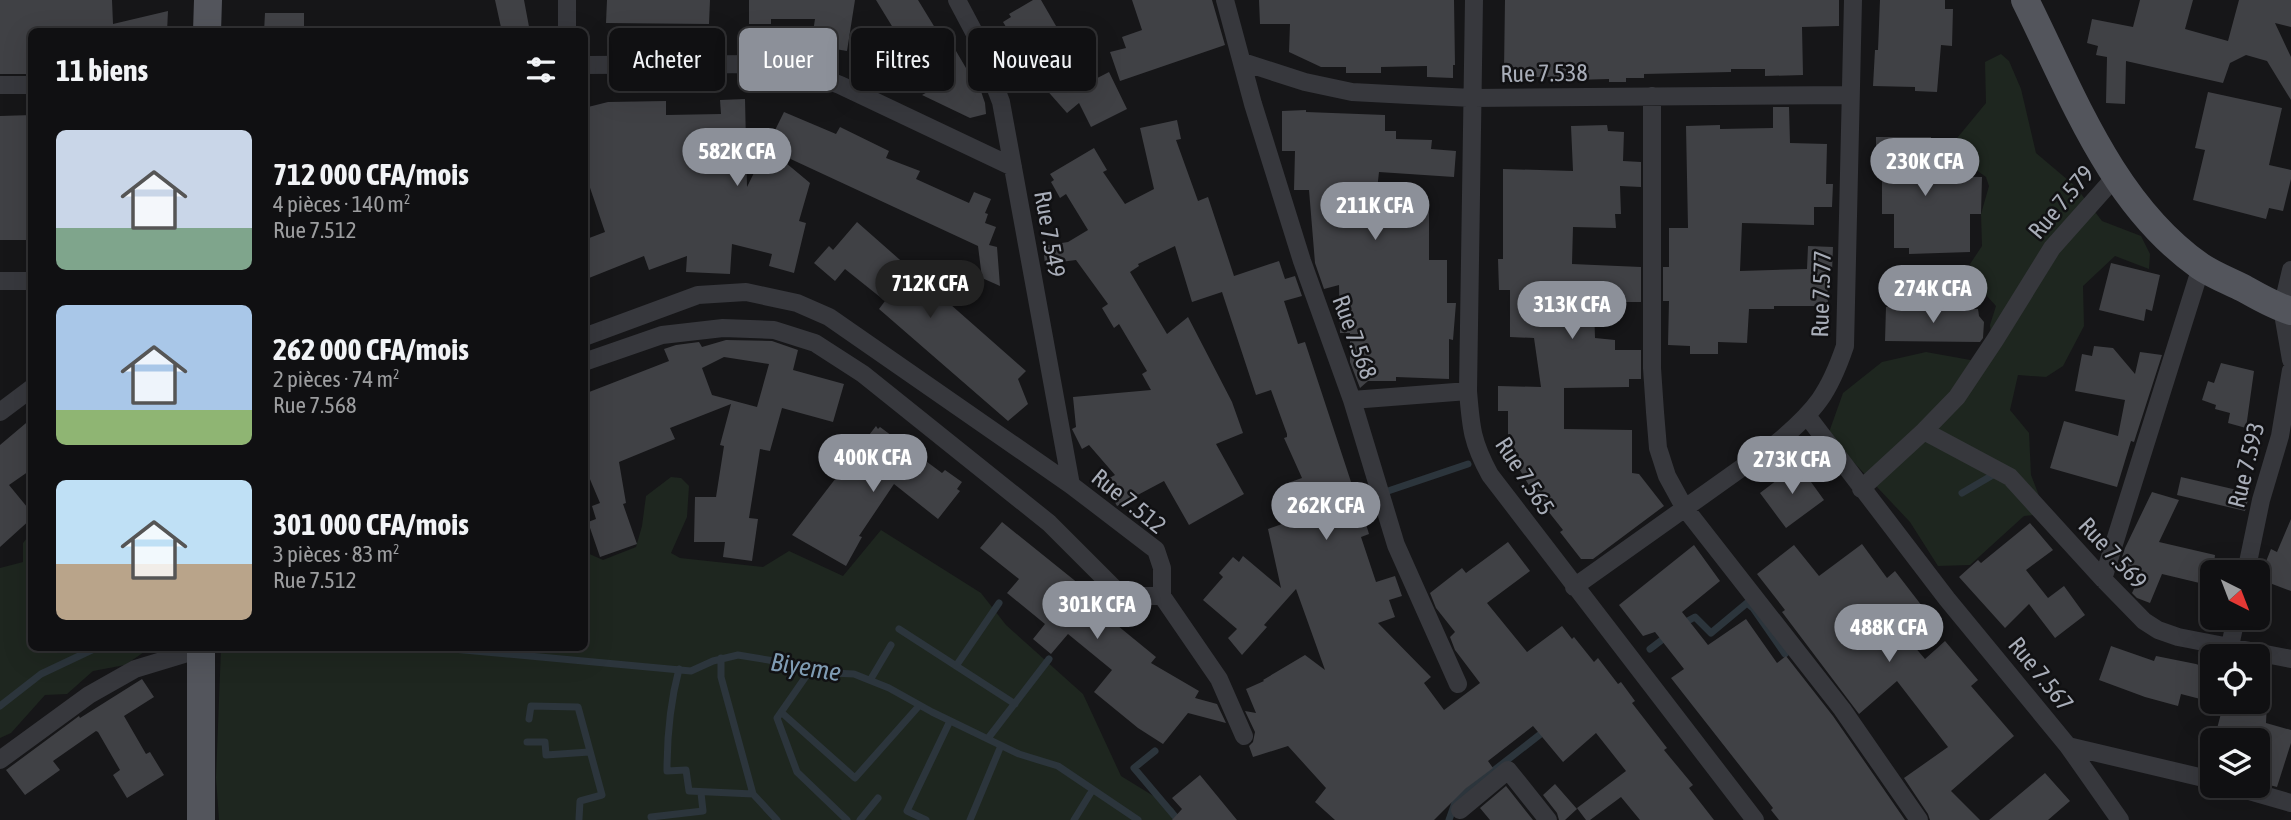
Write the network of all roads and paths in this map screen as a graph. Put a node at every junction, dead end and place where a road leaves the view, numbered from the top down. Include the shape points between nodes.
1 (208, 0) edge
2 (567, 0) edge
3 (957, 0) edge
4 (1225, 0) edge
5 (1474, 0) edge
6 (1853, 0) edge
7 (2025, 0) edge
8 (207, 28) edge
9 (567, 28) edge
10 (1242, 62) junction
11 (588, 65) edge
12 (0, 85) edge
13 (28, 85) edge
14 (1850, 95) junction
15 (1652, 96) junction
16 (1473, 98) junction
17 (1013, 167) junction
18 (2116, 176) junction
19 (2201, 267) junction
20 (2291, 270) edge
21 (0, 281) edge
22 (28, 281) edge
23 (2286, 310) edge
24 (588, 336) edge
25 (2291, 360) edge
26 (588, 361) edge
27 (2291, 370) edge
28 (28, 391) edge
29 (1468, 391) junction
30 (1352, 400) junction
31 (0, 412) edge
32 (1808, 417) junction
33 (1924, 432) junction
34 (1071, 485) junction
35 (1861, 489) junction
36 (1684, 507) junction
37 (2248, 560) edge
38 (2103, 579) junction
39 (1574, 587) junction
40 (1162, 596) junction
41 (2219, 644) edge
42 (191, 651) edge
43 (201, 651) edge
44 (2270, 654) edge
45 (2291, 659) edge
46 (1458, 684) dead end
47 (1244, 736) dead end
48 (2068, 746) junction
49 (0, 760) edge
50 (2200, 777) edge
51 (2270, 797) edge
52 (2291, 803) edge
53 (1460, 810) dead end
54 (201, 820) edge
55 (1548, 820) edge
56 (1755, 820) edge
57 (1919, 820) edge
58 (2120, 820) edge

1 - 8 main road
2 - 9 street
3 - 17 street, Rue 7.549 via 1001,102
4 - 10 street, Rue 7.568
5 - 16 street, Rue 7.565
6 - 14 street, Rue 7.577
7 - 18 main road
10 - 16 street, Rue 7.538 via 1352,92
10 - 30 street, Rue 7.568 via 1302,261
11 - 17 street via 762,64 798,69
12 - 13 street
14 - 15 street, Rue 7.538
14 - 32 street, Rue 7.577 via 1845,346 1833,380
15 - 16 street, Rue 7.538
15 - 36 street via 1655,412 1658,448
16 - 29 street, Rue 7.565
17 - 34 street, Rue 7.549
18 - 19 main road via 2162,234
18 - 33 street, Rue 7.579 via 2052,248 1957,397
19 - 23 main road
19 - 38 street
20 - 23 street
21 - 22 street
23 - 25 street
24 - 34 street, Rue 7.512 via 698,295 746,292 797,303 830,317
26 - 40 street via 662,335 723,328 774,330 815,343 863,374 1049,523 1116,590 1125,596
27 - 37 street, Rue 7.593 via 2280,436
28 - 31 street
29 - 30 street
29 - 39 street, Rue 7.565 via 1471,430 1490,475
30 - 46 street, Rue 7.568 via 1396,545
32 - 35 street, Rue 7.567
32 - 36 street, Rue 7.577
33 - 35 street, Rue 7.579
33 - 38 street, Rue 7.569 via 2010,477
34 - 40 street, Rue 7.512 via 1156,550 1162,568
35 - 48 street, Rue 7.567
36 - 39 street, Rue 7.577
36 - 57 street via 1842,709
38 - 41 street, Rue 7.569 via 2158,630
39 - 56 street, Rue 7.565
40 - 47 street via 1219,679
42 - 49 street via 135,668 89,695
43 - 54 main road
44 - 45 street, Rue 7.569
48 - 50 street, Rue 7.567
48 - 58 street
51 - 52 street
53 - 55 street via 1508,770

